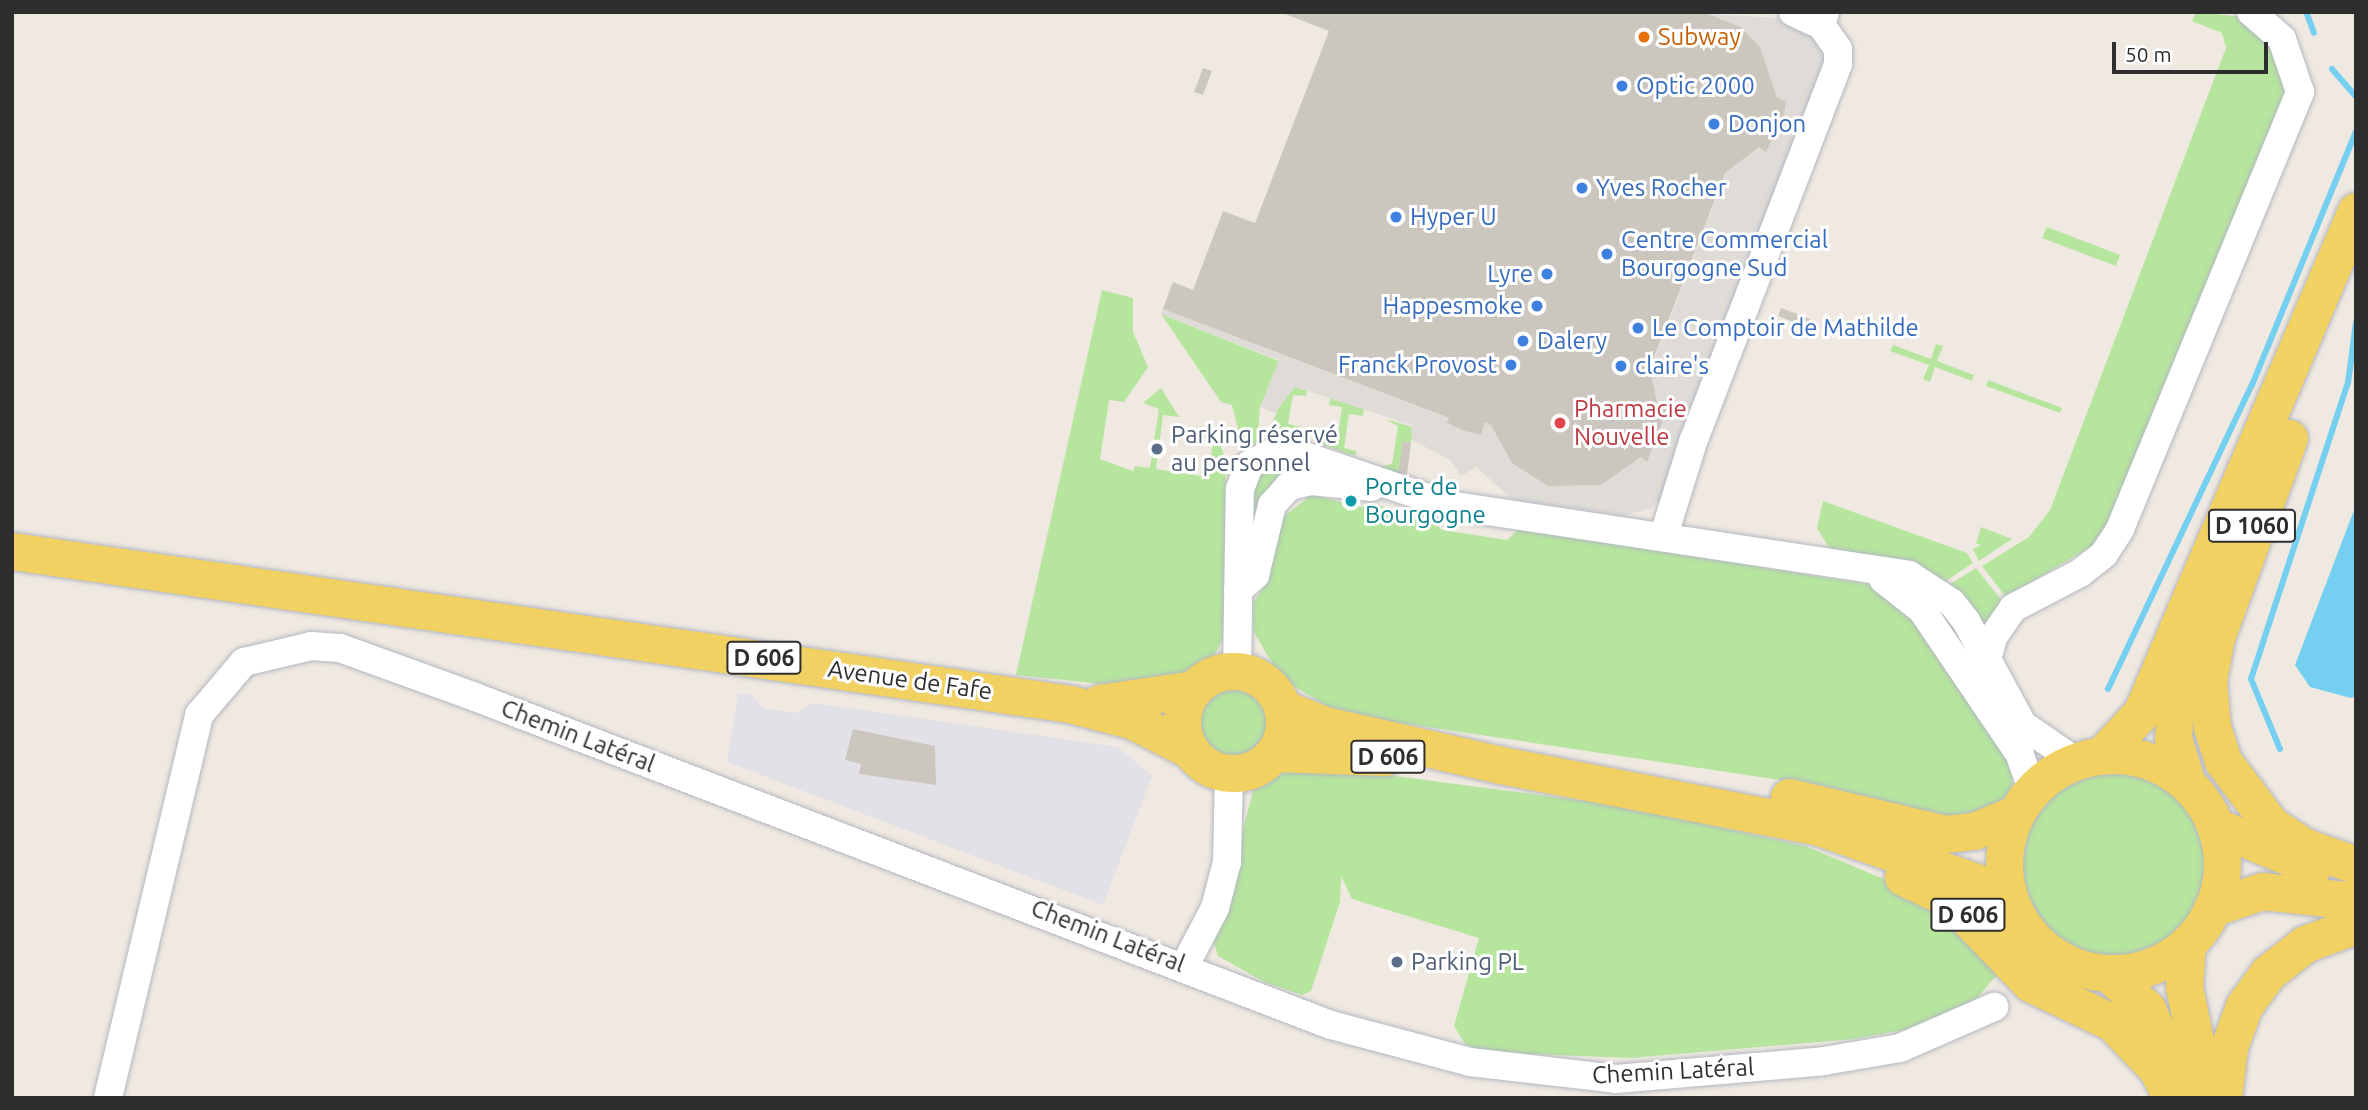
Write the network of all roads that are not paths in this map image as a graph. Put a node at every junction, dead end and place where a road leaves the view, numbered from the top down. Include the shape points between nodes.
1 (1793, 12) edge
2 (2251, 12) edge
3 (1823, 18) edge
4 (2356, 211) edge
5 (2356, 273) edge
6 (2290, 435) junction
7 (1382, 481) junction
8 (1664, 535) junction
9 (12, 551) edge
10 (1841, 563) junction
11 (1238, 590) junction
12 (1987, 660) junction
13 (1237, 671) junction
14 (1194, 688) junction
15 (1070, 704) junction
16 (1282, 708) junction
17 (1188, 749) junction
18 (1274, 753) junction
19 (2088, 758) junction
20 (1501, 765) junction
21 (1555, 773) junction
22 (1229, 774) junction
23 (2186, 781) junction
24 (2023, 802) junction
25 (1713, 805) junction
26 (2215, 826) junction
27 (2356, 865) edge
28 (2356, 874) edge
29 (2007, 893) junction
30 (2356, 901) edge
31 (2212, 908) junction
32 (2356, 925) edge
33 (2187, 944) junction
34 (1185, 965) junction
35 (2108, 973) junction
36 (1994, 1007) dead end
37 (108, 1098) edge
38 (2172, 1098) edge
39 (2183, 1098) edge
40 (2207, 1098) edge
41 (2223, 1098) edge

1 - 3 street
2 - 12 street via 2291,56 2299,75 2294,105 2120,529 2080,573 2012,608 1993,636
3 - 8 street via 1838,49 1838,64 1697,431
4 - 19 main road, D 1060 via 2142,712
5 - 6 main road, D 1060
6 - 23 main road, D 1060 via 2175,707 2173,738
6 - 27 main road via 2216,636 2208,680 2212,727 2223,761 2271,825 2305,847
7 - 8 street via 1448,505
7 - 11 street via 1367,490 1311,481 1289,486 1272,505 1255,575
7 - 11 street via 1297,450 1259,456 1240,489
8 - 10 street
9 - 15 main road, Avenue de Fafe / D 606
10 - 12 street via 1909,575 1931,586 1959,612
10 - 24 street via 1912,597 2020,755
11 - 13 street
12 - 19 street via 1997,689 2023,725
13 - 14 main road via 1206,678
13 - 16 main road via 1265,682
14 - 15 main road, Avenue de Fafe / D 606 via 1139,702
14 - 17 main road via 1182,718
15 - 17 main road, Avenue de Fafe / D 606 via 1134,721
16 - 18 main road via 1281,739
16 - 20 main road, D 606 via 1325,725
17 - 22 main road via 1213,770
18 - 20 main road, D 606
18 - 22 main road via 1262,765
19 - 23 main road via 2143,758
19 - 24 main road
20 - 21 main road, D 606
21 - 24 main road, D 606 via 1727,786 1945,834 1973,831
21 - 25 main road, D 606
22 - 34 street via 1227,862 1215,908
23 - 26 main road
24 - 29 main road via 2004,853
25 - 29 main road, D 606 via 1819,827
25 - 38 main road, D 606 via 1948,898 2030,982 2113,1023 2157,1069
26 - 28 main road via 2273,855
26 - 31 main road via 2222,853
29 - 35 main road via 2021,925 2045,950 2074,967
30 - 31 main road via 2262,891
31 - 33 main road
32 - 41 main road via 2305,944 2269,973 2244,1006 2229,1047
33 - 35 main road via 2150,967
33 - 40 main road via 2184,987
34 - 36 street, Chemin Latéral via 1342,1028 1470,1062 1616,1079 1900,1048
34 - 37 street, Chemin Latéral via 340,648 311,646 244,662 199,715
35 - 39 main road via 2147,1009

